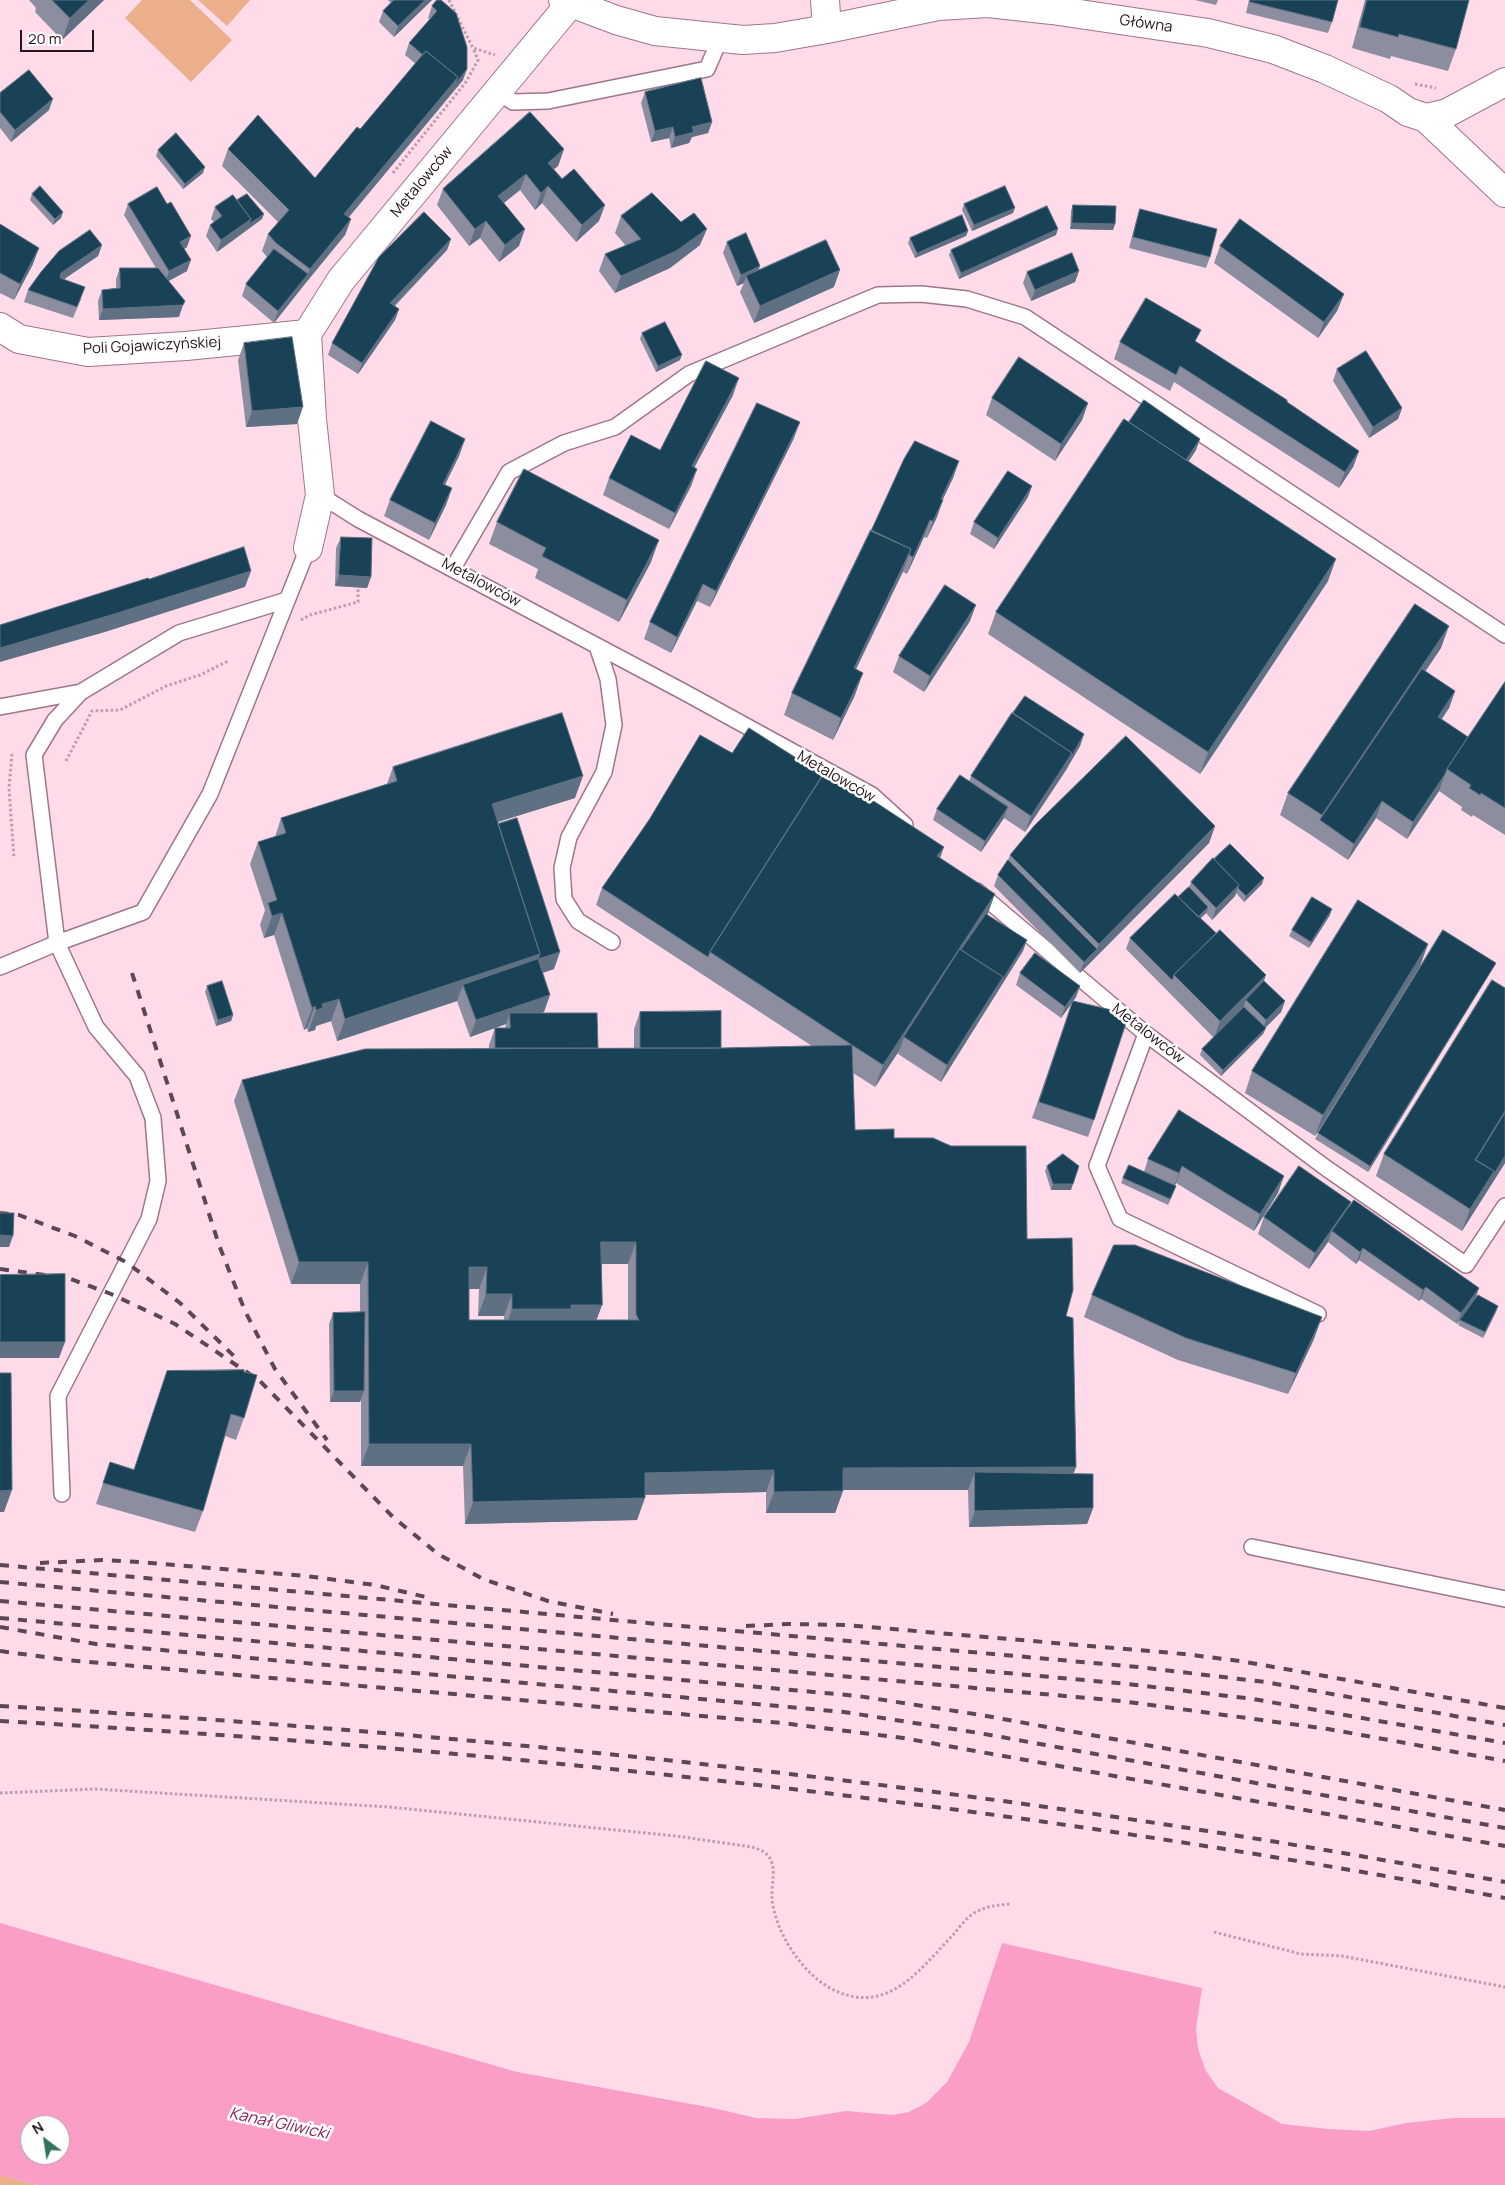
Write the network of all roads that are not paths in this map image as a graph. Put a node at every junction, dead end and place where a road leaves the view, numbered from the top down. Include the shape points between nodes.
1 (825, 0) edge
2 (567, 2) edge
3 (827, 30) junction
4 (732, 39) junction
5 (1505, 82) edge
6 (498, 92) junction
7 (1426, 118) junction
8 (1505, 193) edge
9 (0, 327) edge
10 (308, 334) junction
11 (320, 495) junction
12 (308, 548) joint
13 (453, 568) junction
14 (287, 600) junction
15 (1505, 635) edge
16 (597, 646) junction
17 (80, 692) junction
18 (0, 707) edge
19 (915, 835) edge
20 (966, 882) edge
21 (612, 942) dead end
22 (57, 944) junction
23 (0, 967) edge
24 (1146, 1034) junction
25 (1505, 1206) edge
26 (1318, 1314) edge
27 (62, 1494) dead end
28 (1252, 1547) dead end
29 (1505, 1599) edge

1 - 3 street
2 - 4 street, Główna via 655,31
2 - 6 street, Metalowców
3 - 4 street, Główna via 776,38
3 - 7 street, Główna via 938,6 988,3 1157,25 1273,49 1335,73 1389,99 1408,112
4 - 6 lane via 707,68 548,101 513,102
5 - 7 street via 1447,113
6 - 10 street, Metalowców via 341,280
7 - 8 street, Główna
9 - 10 street, Poli Gojawiczyńskiej via 19,339 88,352
10 - 11 street
11 - 12 street
11 - 13 lane, Metalowców
12 - 14 lane
13 - 15 lane via 509,472 564,443 615,427 689,374 878,295 921,294 967,299 1025,317
13 - 16 lane, Metalowców
14 - 17 lane via 178,633
14 - 22 lane via 210,794 143,912
16 - 19 lane, Metalowców via 872,795
16 - 21 lane via 608,679 614,725 604,772 569,838 562,868 564,900 578,921
17 - 18 lane
17 - 22 lane via 54,720 34,755
20 - 24 lane, Metalowców
22 - 23 lane
22 - 27 lane via 96,1027 137,1076 153,1118 158,1181 149,1218 58,1396
24 - 25 lane, Metalowców via 1326,1168 1466,1266
24 - 26 lane via 1097,1166 1120,1219
28 - 29 lane

